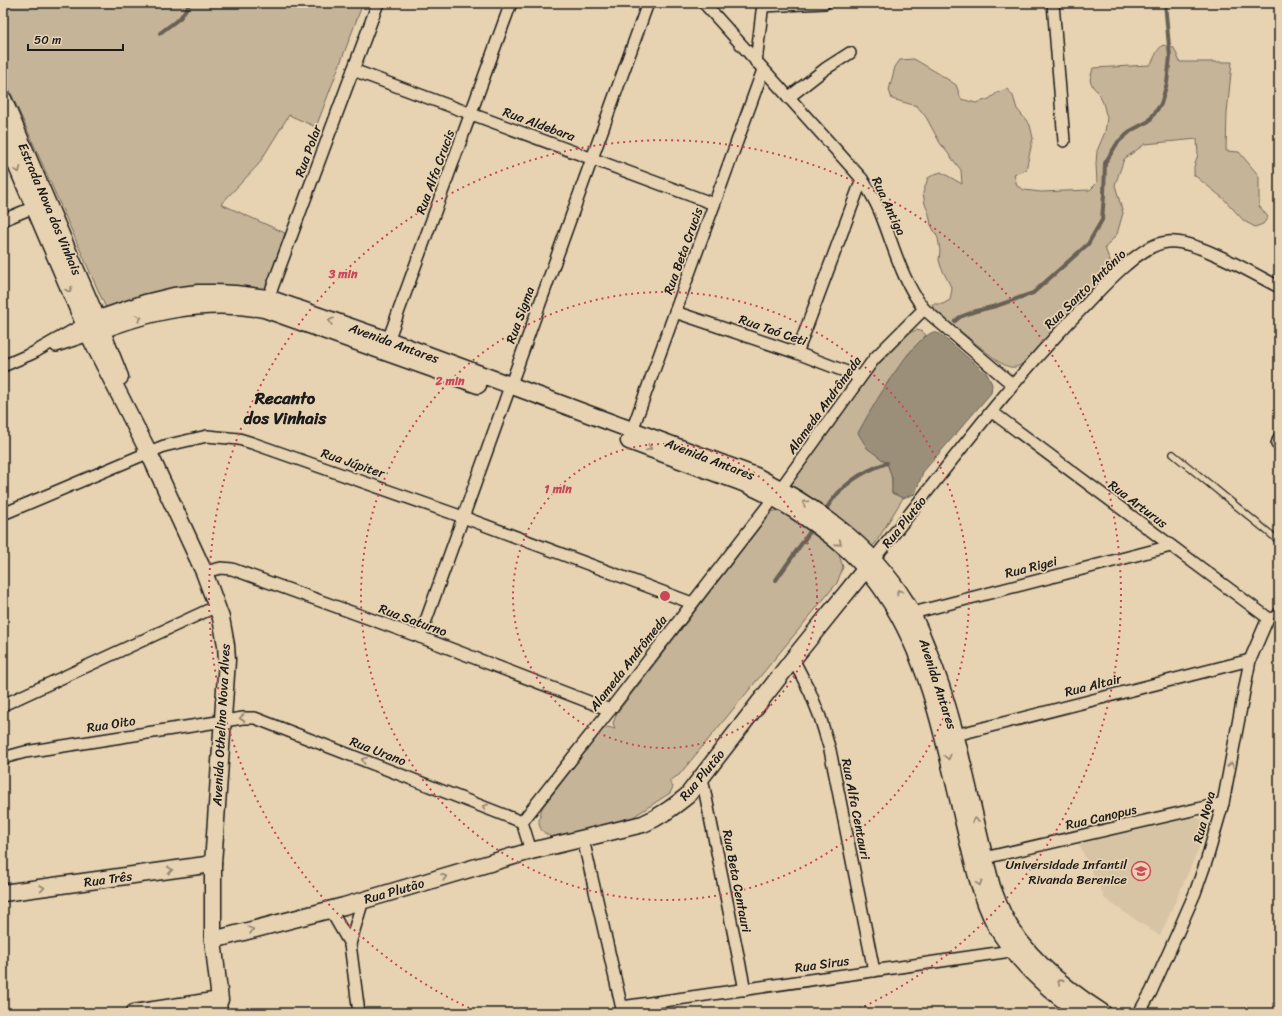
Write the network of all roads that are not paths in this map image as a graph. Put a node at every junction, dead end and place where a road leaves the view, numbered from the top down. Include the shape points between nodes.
1 (378, 3) edge
2 (511, 3) edge
3 (648, 3) edge
4 (704, 3) edge
5 (825, 3) edge
6 (1053, 3) edge
7 (763, 5) edge
8 (850, 53) dead end
9 (760, 66) junction
10 (353, 70) junction
11 (788, 98) junction
12 (3, 99) edge
13 (471, 114) junction
14 (3, 134) edge
15 (1064, 140) dead end
16 (592, 158) junction
17 (862, 179) junction
18 (41, 204) junction
19 (714, 204) junction
20 (3, 220) edge
21 (1279, 287) edge
22 (266, 304) junction
23 (924, 309) junction
24 (675, 312) junction
25 (93, 327) junction
26 (386, 346) junction
27 (797, 353) junction
28 (3, 366) edge
29 (860, 377) junction
30 (1013, 385) junction
31 (508, 391) junction
32 (992, 412) junction
33 (630, 435) junction
34 (149, 453) junction
35 (1172, 454) dead end
36 (777, 493) junction
37 (3, 514) edge
38 (463, 517) junction
39 (1279, 541) edge
40 (1171, 546) junction
41 (870, 564) junction
42 (204, 572) junction
43 (692, 603) junction
44 (217, 606) junction
45 (1279, 608) edge
46 (905, 615) junction
47 (1268, 618) junction
48 (420, 637) junction
49 (792, 659) junction
50 (1250, 660) junction
51 (3, 705) edge
52 (610, 710) junction
53 (223, 722) junction
54 (949, 736) junction
55 (3, 758) edge
56 (702, 778) junction
57 (1223, 803) junction
58 (522, 822) junction
59 (583, 838) junction
60 (531, 851) junction
61 (984, 858) junction
62 (213, 864) junction
63 (3, 893) edge
64 (363, 900) junction
65 (992, 904) junction
66 (328, 910) junction
67 (213, 940) junction
68 (350, 944) junction
69 (1020, 950) junction
70 (874, 971) junction
71 (744, 990) junction
72 (221, 1006) edge
73 (1077, 1008) edge
74 (622, 1010) edge
75 (134, 1013) edge
76 (359, 1013) edge
77 (1103, 1013) edge
78 (1139, 1013) edge

1 - 10 street, Rua Polar
2 - 13 street, Rua Alfa Crucis
3 - 16 street, Rua Sigma
4 - 9 street, Rua Antiga
5 - 7 street
6 - 15 street
7 - 9 street, Rua Beta Crucis
8 - 11 street via 824,69
9 - 11 street, Rua Antiga
9 - 19 street, Rua Beta Crucis
10 - 13 street, Rua Aldebara
10 - 22 street, Rua Polar
11 - 17 street, Rua Antiga
12 - 18 main road, Estrada Nova dos Vinhais
13 - 16 street, Rua Aldebara
13 - 26 street, Rua Alfa Crucis
14 -> 18 main road, Estrada Nova dos Vinhais
16 - 19 street, Rua Aldebara
16 - 31 street, Rua Sigma
17 - 23 street, Rua Antiga via 880,212 910,289
17 - 27 street
18 - 20 street
18 - 25 main road, Estrada Nova dos Vinhais
19 - 24 street, Rua Beta Crucis
21 - 30 street, Rua Santo Antônio via 1205,250 1182,242 1160,243 1127,264
22 - 25 main road, Avenida Antares via 235,294 198,293 145,303
22 - 26 main road, Avenida Antares
23 - 29 street, Alameda Andrômeda
23 - 30 street, Rua Antiga
24 - 27 street, Rua Taó Ceti
24 - 33 street, Rua Beta Crucis
25 - 28 street, Avenida Antares
25 - 34 main road, Avenida Othelino Nova Alves
26 - 31 main road, Avenida Antares
27 - 29 street, Rua Taó Ceti
29 - 36 street, Alameda Andrômeda
30 - 32 street, Rua Plutão
31 - 33 main road, Avenida Antares
31 - 38 street, Rua Sigma
32 - 40 street, Rua Arturus
32 - 41 street, Rua Plutão
33 - 36 main road, Avenida Antares via 756,476
34 - 37 street, Rua Júpiter
34 - 38 street, Rua Júpiter via 164,446 207,436 239,439
34 - 42 main road, Avenida Othelino Nova Alves
35 - 39 lane
36 - 41 main road, Avenida Antares via 803,502 831,521
36 - 43 street, Alameda Andrômeda
38 - 43 street, Rua Júpiter
38 - 48 street, Rua Sigma
40 - 46 street, Rua Rigei
40 - 47 street, Rua Arturus
41 - 46 main road, Avenida Antares via 892,583
41 - 49 main road, Rua Plutão
42 - 44 main road, Avenida Othelino Nova Alves
42 - 48 street, Rua Saturno via 221,568 232,569
43 - 52 street, Alameda Andrômeda
44 - 51 street
44 - 53 main road, Avenida Othelino Nova Alves via 226,645
45 - 47 lane
46 - 54 main road, Avenida Antares via 935,668
47 - 50 street, Rua Nova
48 - 52 street, Rua Saturno
49 - 56 main road, Rua Plutão
49 - 70 street, Rua Alfa Centauri via 810,692 828,745
50 - 54 street, Rua Altair
57 -> 50 street, Rua Nova
52 - 58 street, Alameda Andrômeda
53 - 55 street, Rua Oito via 25,752
58 -> 53 street, Rua Urano via 256,718
53 - 62 main road, Avenida Othelino Nova Alves
61 -> 54 main road, Avenida Antares
54 -> 65 main road, Avenida Antares via 973,862
56 - 59 main road, Rua Plutão via 687,796 653,820
56 - 71 street, Rua Beta Centauri
57 - 61 street, Rua Canopus
57 - 78 street, Rua Nova via 1195,893
58 - 60 street
59 - 60 main road, Rua Plutão
59 - 74 street
64 -> 60 main road, Rua Plutão
61 - 65 main road, Avenida Antares via 992,887
63 -> 62 main road, Rua Três
62 - 67 main road, Avenida Othelino Nova Alves
64 - 66 main road, Rua Plutão
64 - 68 street
65 - 69 main road, Avenida Antares via 1004,916
67 -> 66 main road, Rua Plutão
66 - 68 street
67 - 72 main road, Avenida Othelino Nova Alves
68 - 76 street
69 - 70 street, Rua Sirus
69 - 73 main road, Avenida Antares via 1058,980
70 - 71 street, Rua Sirus
71 - 74 street, Rua Sirus
72 - 75 main road
73 - 77 main road, Avenida Antares

